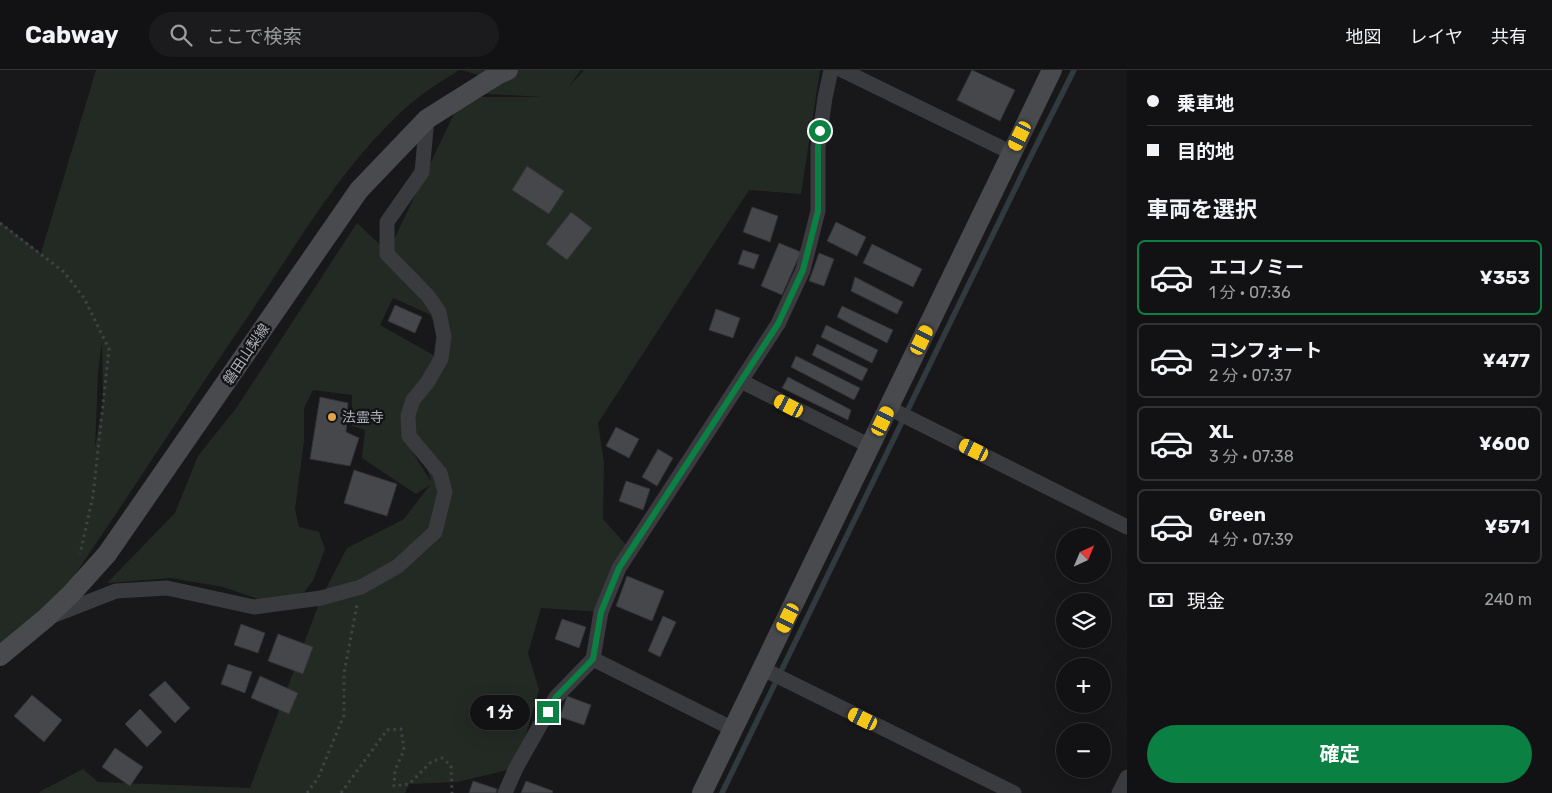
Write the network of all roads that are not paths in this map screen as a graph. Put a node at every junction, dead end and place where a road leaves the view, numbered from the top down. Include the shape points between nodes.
1 (508, 70) edge
2 (831, 70) edge
3 (842, 70) edge
4 (1052, 70) edge
5 (427, 119) junction
6 (1012, 153) junction
7 (741, 381) junction
8 (889, 408) junction
9 (870, 446) junction
10 (1127, 527) edge
11 (46, 618) junction
12 (0, 656) edge
13 (593, 659) junction
14 (763, 669) junction
15 (733, 729) junction
16 (1127, 777) edge
17 (505, 793) edge
18 (702, 793) edge
19 (1014, 793) edge
20 (1119, 793) edge

1 - 5 street, 磐田山梨線
2 - 7 street via 818,147 818,211 803,270 778,324
3 - 6 street
4 - 6 street
5 - 11 street, 磐田山梨線 via 359,190 107,554
5 - 11 street via 422,172 387,222 387,254 439,312 444,337 441,359 413,400 408,415 409,436 440,472 445,492 435,532 398,566 361,587 321,598 254,607 167,588 116,591
6 - 8 street
7 - 9 street
7 - 13 street via 619,568 601,612
8 - 9 street
8 - 10 street
9 - 14 street
11 - 12 street, 磐田山梨線
13 - 15 street
13 - 17 street via 556,697
14 - 15 street
14 - 19 street
15 - 18 street
16 - 20 street

